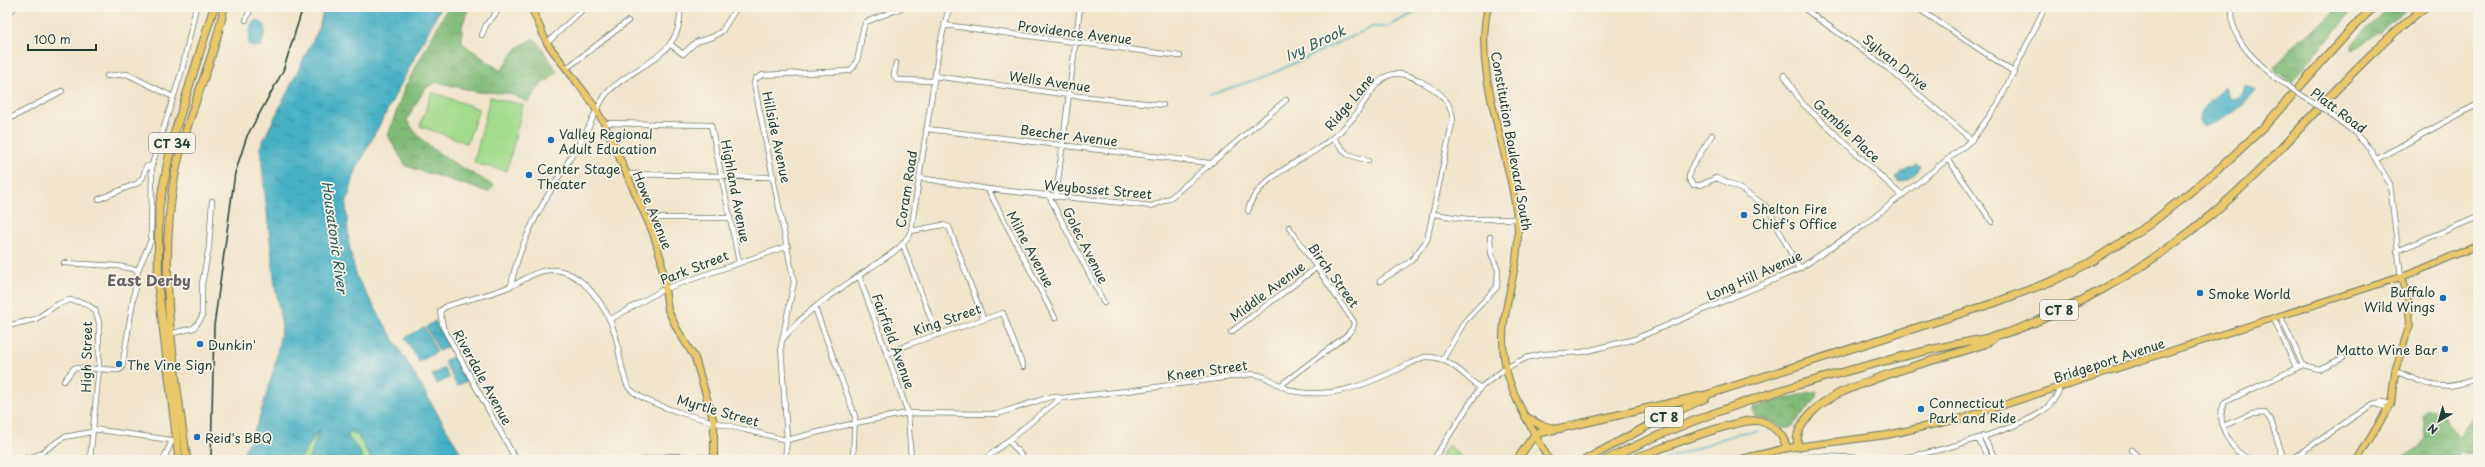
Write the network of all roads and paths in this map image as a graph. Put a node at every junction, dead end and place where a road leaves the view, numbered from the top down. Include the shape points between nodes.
1 (15, 7) edge
2 (196, 7) edge
3 (214, 7) edge
4 (224, 7) edge
5 (251, 7) edge
6 (501, 7) edge
7 (531, 7) edge
8 (585, 7) edge
9 (680, 7) edge
10 (737, 7) edge
11 (904, 7) edge
12 (949, 7) edge
13 (1080, 7) edge
14 (1488, 7) edge
15 (1802, 7) edge
16 (1916, 7) edge
17 (2045, 7) edge
18 (2233, 7) edge
19 (2374, 7) edge
20 (2425, 7) edge
21 (893, 9) edge
22 (7, 15) edge
23 (246, 20) dead end
24 (628, 21) dead end
25 (944, 25) junction
26 (482, 35) dead end
27 (1075, 42) junction
28 (547, 43) junction
29 (670, 44) junction
30 (203, 49) junction
31 (212, 53) junction
32 (1180, 56) dead end
33 (896, 63) dead end
34 (567, 68) junction
35 (2015, 73) junction
36 (1784, 75) dead end
37 (106, 76) dead end
38 (935, 79) junction
39 (62, 91) dead end
40 (1069, 95) junction
41 (173, 97) junction
42 (1286, 100) dead end
43 (2478, 104) edge
44 (1163, 105) dead end
45 (597, 110) junction
46 (7, 120) edge
47 (604, 123) junction
48 (927, 129) junction
49 (1712, 135) dead end
50 (1334, 139) junction
51 (1972, 140) junction
52 (1063, 146) junction
53 (1948, 159) junction
54 (2377, 159) junction
55 (1368, 161) dead end
56 (1209, 163) junction
57 (152, 165) junction
58 (627, 174) junction
59 (722, 176) junction
60 (774, 177) junction
61 (920, 178) junction
62 (988, 190) junction
63 (1049, 196) junction
64 (1902, 196) junction
65 (1056, 197) junction
66 (99, 199) dead end
67 (212, 201) dead end
68 (1248, 211) dead end
69 (1433, 214) junction
70 (2478, 217) edge
71 (647, 218) junction
72 (729, 218) junction
73 (1517, 219) junction
74 (1992, 222) dead end
75 (1289, 227) dead end
76 (911, 231) junction
77 (1490, 237) dead end
78 (154, 241) junction
79 (167, 241) junction
80 (903, 245) junction
81 (2478, 245) edge
82 (788, 246) junction
83 (2397, 251) junction
84 (739, 262) junction
85 (64, 264) dead end
86 (1316, 268) junction
87 (1799, 269) junction
88 (138, 270) junction
89 (859, 276) junction
90 (2401, 276) junction
91 (1380, 282) dead end
92 (511, 286) junction
93 (664, 289) junction
94 (1104, 303) dead end
95 (447, 306) joint
96 (816, 308) junction
97 (2280, 315) junction
98 (2273, 317) junction
99 (983, 318) junction
100 (1055, 318) dead end
101 (611, 319) junction
102 (7, 326) edge
103 (1231, 332) dead end
104 (168, 334) junction
105 (937, 334) junction
106 (1998, 336) junction
107 (783, 339) junction
108 (887, 354) junction
109 (2344, 358) dead end
110 (1444, 359) junction
111 (2303, 365) junction
112 (1023, 367) dead end
113 (2296, 367) junction
114 (99, 368) junction
115 (1506, 368) junction
116 (2395, 371) junction
117 (2478, 378) edge
118 (64, 381) dead end
119 (1746, 381) junction
120 (1282, 385) junction
121 (2060, 387) junction
122 (1480, 388) junction
123 (1061, 398) junction
124 (2390, 407) junction
125 (908, 413) junction
126 (1526, 417) junction
127 (714, 422) junction
128 (855, 423) junction
129 (2223, 426) junction
130 (1556, 429) junction
131 (93, 431) junction
132 (1535, 434) junction
133 (1983, 436) junction
134 (1978, 438) junction
135 (184, 440) junction
136 (787, 440) junction
137 (1009, 440) junction
138 (174, 441) junction
139 (1798, 447) junction
140 (1786, 448) junction
141 (2132, 450) dead end
142 (90, 459) dead end
143 (664, 459) edge
144 (714, 459) edge
145 (1891, 459) edge
146 (19, 460) edge
147 (163, 460) edge
148 (179, 460) edge
149 (187, 460) edge
150 (516, 460) edge
151 (643, 460) edge
152 (785, 460) edge
153 (853, 460) edge
154 (911, 460) edge
155 (984, 460) edge
156 (1026, 460) edge
157 (1433, 460) edge
158 (1517, 460) edge
159 (1549, 460) edge
160 (1586, 460) edge
161 (1606, 460) edge
162 (1629, 460) edge
163 (1737, 460) edge
164 (1792, 460) edge
165 (1989, 460) edge
166 (1996, 460) edge
167 (2142, 460) edge
168 (2251, 460) edge
169 (2284, 460) edge
170 (2290, 460) edge
171 (2357, 460) edge

1 - 22 street
2 - 41 street via 182,70
3 - 30 highway, CT 34
4 - 31 highway, CT 34
5 - 23 street
6 - 26 street via 486,25
7 - 28 main road, Howe Avenue
8 - 28 street
9 - 29 street via 679,20
10 - 29 street via 722,31 713,37 696,42 683,54
11 - 21 street, Hillside Avenue
12 - 25 street, Coram Road
13 - 27 street
14 - 73 main road, Constitution Boulevard South via 1485,19 1485,57
15 - 51 street, Sylvan Drive via 1889,69
16 - 35 street
17 - 35 street, Long Hill Avenue
18 - 54 street, Platt Road, bridge via 2232,16 2237,35 2257,61 2276,78 2334,117 2359,138
19 - 119 highway, CT 8 via 2352,28 2263,128 2220,168 2150,224 2109,252 2055,280 1994,303
20 - 106 highway, CT 8 via 2395,30 2361,62 2260,170 2194,229 2106,288
21 - 60 street, Hillside Avenue via 866,22 862,28 856,65 849,71 763,75 755,79
24 - 34 street
25 - 27 street, Providence Avenue
25 - 38 street, Coram Road
27 - 32 street, Providence Avenue
27 - 40 street
28 - 34 main road, Howe Avenue
29 - 45 street via 656,60 617,84 602,100
30 - 31 highway
30 - 78 highway, CT 34 via 166,163
31 - 79 highway, CT 34 via 181,145 172,192
33 - 38 street, Wells Avenue via 894,75 897,80
34 - 45 main road, Howe Avenue
35 - 51 street, Long Hill Avenue via 1998,104
36 - 64 street, Gamble Place via 1802,102
37 - 41 street via 127,74
38 - 40 street, Wells Avenue
38 - 48 street, Coram Road
39 - 46 street
40 - 44 street, Wells Avenue
40 - 52 street
41 - 57 street
42 - 56 street, Weybosset Street
43 - 54 street
45 - 47 main road, Howe Avenue
45 - 92 street via 537,216 518,258
47 - 58 main road, Howe Avenue
47 - 59 street, Highland Avenue via 711,125
48 - 52 street, Beecher Avenue
48 - 61 street, Coram Road
49 - 87 street via 1690,170 1689,179 1693,185 1701,185 1716,178 1760,201 1768,208
50 - 55 street via 1347,154
50 - 68 street, Ridge Lane via 1271,179 1249,203
50 - 69 street, Ridge Lane via 1376,85 1390,75 1405,73 1441,94 1451,108 1453,120
51 - 53 street, Long Hill Avenue
52 - 56 street, Beecher Avenue
52 - 65 street
53 - 64 street, Long Hill Avenue
53 - 74 street
54 - 83 street, Platt Road via 2390,184
56 - 65 street, Weybosset Street via 1170,198 1152,206
57 - 66 street via 146,167 138,183
57 - 78 street
58 - 59 street
58 - 71 main road, Howe Avenue
59 - 60 street
59 - 72 street, Highland Avenue
60 - 82 street, Hillside Avenue
61 - 62 street, Weybosset Street
61 - 76 street, Coram Road
62 - 63 street, Weybosset Street
62 - 100 street, Milne Avenue
63 - 65 street, Weybosset Street
63 - 94 street, Golec Avenue
64 - 87 street, Long Hill Avenue
67 - 104 street via 209,247 202,284 202,317 194,328
69 - 73 street via 1467,219
69 - 91 street, Ridge Lane via 1427,240 1411,261
70 - 83 street
71 - 72 street
71 - 93 main road, Howe Avenue via 657,245
72 - 84 street, Highland Avenue
73 - 115 main road, Constitution Boulevard South via 1516,252 1502,330
75 - 86 street, Birch Street
76 - 80 street, Coram Road
76 - 99 street via 943,225 949,227
77 - 110 street via 1490,251 1498,270 1497,287 1465,321
78 - 79 street
78 - 88 street
78 - 104 highway, CT 34 via 158,285
79 - 104 highway, CT 34
80 - 89 street, Coram Road
80 - 105 street
81 - 90 main road, Bridgeport Avenue
82 - 84 street, Park Street
82 - 107 street, Hillside Avenue via 794,282
83 - 90 street, Platt Road
84 - 93 street, Park Street
85 - 88 street via 118,266
86 - 103 street, Middle Avenue
86 - 120 street, Birch Street via 1350,314 1354,322 1353,328
87 - 115 street, Long Hill Avenue via 1635,339 1583,352 1544,354 1526,358
88 - 114 street via 123,366 118,370
89 - 96 street, Coram Road
89 - 108 street, Fairfield Avenue
90 - 97 main road, Bridgeport Avenue
90 - 116 main road via 2408,301 2410,324
92 - 95 street, Myrtle Street
92 - 101 street, Myrtle Street via 541,271 560,271 583,284 600,302
93 - 101 street, Park Street
93 - 127 main road, Howe Avenue via 672,320 695,358
95 - 150 street, Riverdale Avenue via 440,311 443,327
96 - 107 street, Coram Road
96 - 128 street via 855,416
97 - 98 main road, Bridgeport Avenue
97 - 111 street
98 - 113 street
98 - 121 main road, Bridgeport Avenue
99 - 105 street, King Street
99 - 112 street, King Street via 1002,313 1005,316
101 - 127 street, Myrtle Street via 628,388 639,395
102 - 114 street, High Street via 40,317 66,301 85,302 95,310 98,318
104 - 135 highway, CT 34
104 - 138 highway, CT 34
105 - 108 street, King Street
106 - 139 highway via 1985,344 1839,393 1807,419 1797,435
106 - 161 highway, CT 8 via 1951,345 1817,380 1688,421
107 - 136 street, Hillside Avenue
108 - 125 street, Fairfield Avenue
109 - 111 street via 2319,369
110 - 120 street, Kneen Street via 1424,357 1353,390 1298,392
110 - 122 street
111 - 113 street
113 - 129 street via 2229,398 2222,410
114 - 118 street via 74,368
114 - 131 street, High Street
115 - 122 street, Long Hill Avenue
115 - 126 main road, Constitution Boulevard South
116 - 117 street via 2445,388
116 - 124 main road
119 - 130 highway via 1685,400
119 - 160 highway, CT 8 via 1664,417
120 - 123 street, Kneen Street via 1270,378 1252,374 1134,391
121 - 133 street via 2059,392 2042,411
121 - 139 main road, Bridgeport Avenue via 1935,425 1887,435
122 - 157 street, Long Hill Avenue
123 - 125 street, Myrtle Street via 1053,396 987,416 954,412
123 - 137 street
124 - 170 street via 2382,402 2377,404
124 - 171 main road
125 - 128 street, Myrtle Street
125 - 154 street, Fairfield Avenue
126 - 130 highway via 1540,426
126 - 132 main road, Constitution Boulevard South
127 - 136 street, Myrtle Street
127 - 144 main road, Howe Avenue
128 - 136 street, Myrtle Street
128 - 153 street
129 - 168 street via 2234,447
129 - 169 street via 2252,414 2265,413 2271,421
130 - 132 highway
131 - 138 street
131 - 142 street, High Street
131 - 146 street via 64,437 38,455
132 - 158 highway
132 - 159 main road, Constitution Boulevard South
133 - 134 street
133 - 166 street
134 - 145 street
134 - 165 street
135 - 138 street
135 - 149 highway, CT 34
136 - 152 street, Hillside Avenue
137 - 155 street
137 - 156 street
138 - 147 street
138 - 148 highway, CT 34
139 - 140 main road, Bridgeport Avenue
140 - 162 highway via 1776,430 1759,421 1748,421
140 - 163 main road, Bridgeport Avenue
141 - 167 street
143 - 144 street
143 - 151 street
145 - 164 street

